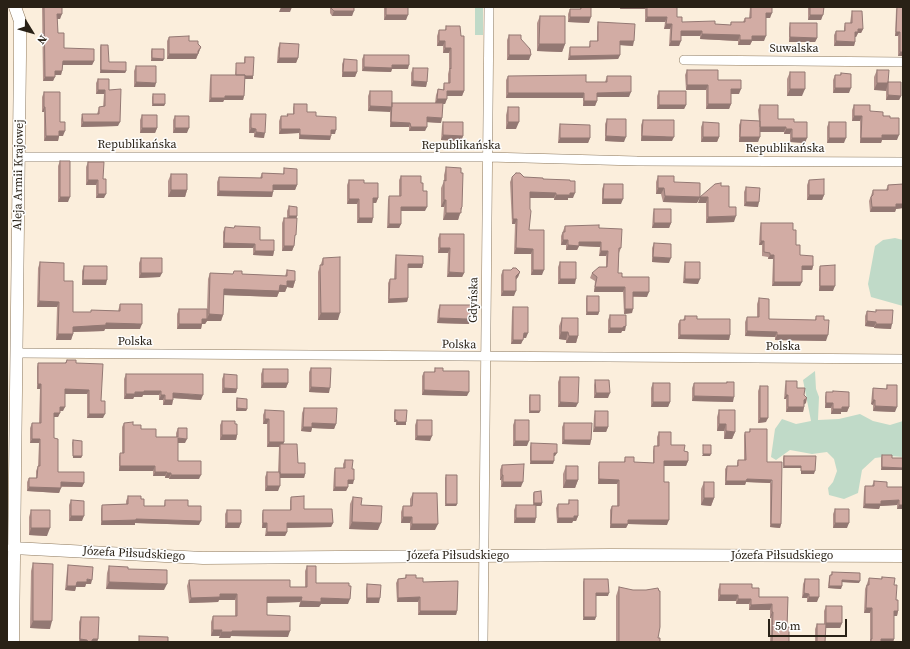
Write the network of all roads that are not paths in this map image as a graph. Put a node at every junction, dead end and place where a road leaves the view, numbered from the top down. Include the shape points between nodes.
1 (8, 7) edge
2 (15, 7) edge
3 (24, 7) edge
4 (488, 7) edge
5 (20, 26) junction
6 (684, 60) dead end
7 (903, 62) edge
8 (19, 157) junction
9 (488, 157) junction
10 (903, 162) edge
11 (16, 353) junction
12 (486, 357) junction
13 (903, 359) edge
14 (11, 542) edge
15 (485, 555) junction
16 (903, 556) edge
17 (13, 642) edge
18 (483, 642) edge

1 - 5 street
2 - 5 street, Aleja Armii Krajowej
3 - 5 street, Aleja Armii Krajowej
4 - 9 street, Gdyńska
5 - 8 street, Aleja Armii Krajowej
6 - 7 street, Suwalska
8 - 9 street, Republikańska
8 - 11 street, Aleja Armii Krajowej
9 - 10 street, Republikańska via 645,161
9 - 12 street, Gdyńska
11 - 12 street, Polska
11 - 14 street, Aleja Armii Krajowej
12 - 13 street, Polska
12 - 15 street, Gdyńska
14 - 15 street, Józefa Piłsudskiego via 202,558
14 - 17 street, Aleja Armii Krajowej
15 - 16 street, Józefa Piłsudskiego
15 - 18 street, Gdyńska

